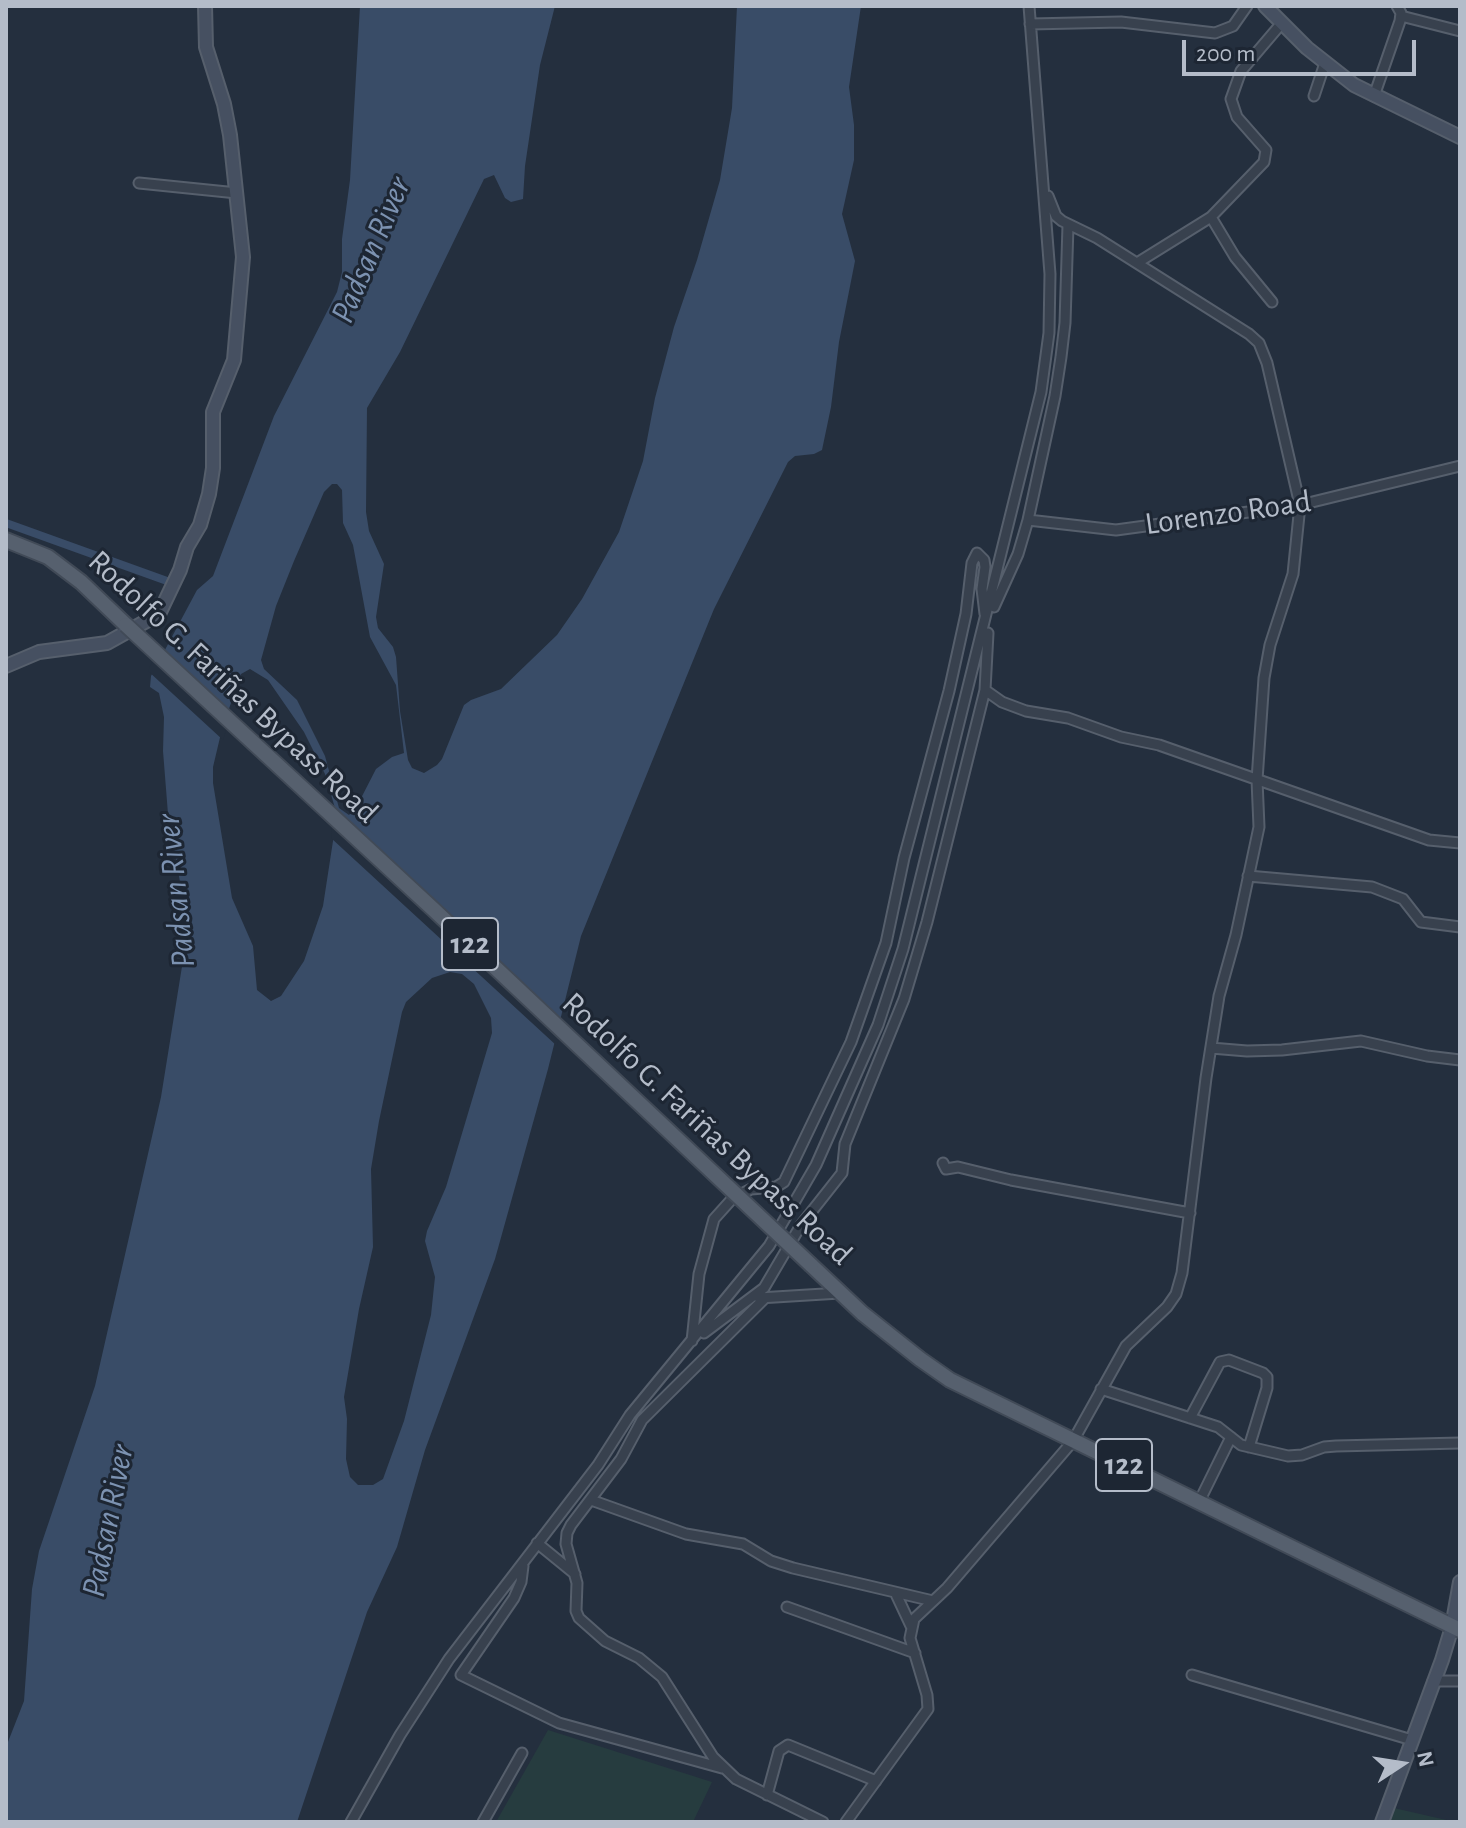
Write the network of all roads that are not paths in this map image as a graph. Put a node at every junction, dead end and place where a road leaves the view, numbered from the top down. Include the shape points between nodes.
1 (205, 6) edge
2 (1029, 6) edge
3 (1247, 6) edge
4 (1265, 6) edge
5 (1397, 6) edge
6 (1401, 16) junction
7 (1030, 24) junction
8 (1281, 24) junction
9 (1460, 31) edge
10 (1325, 63) junction
11 (1314, 96) dead end
12 (1374, 96) junction
13 (1460, 137) edge
14 (139, 183) dead end
15 (1045, 191) junction
16 (237, 193) junction
17 (1211, 217) junction
18 (1068, 225) junction
19 (1137, 263) junction
20 (1272, 302) dead end
21 (1460, 466) edge
22 (1300, 505) junction
23 (1028, 520) junction
24 (6, 540) edge
25 (987, 624) junction
26 (6, 666) edge
27 (985, 690) junction
28 (1257, 780) junction
29 (1460, 843) edge
30 (1248, 876) junction
31 (1460, 927) edge
32 (1211, 1048) junction
33 (1460, 1060) edge
34 (943, 1163) dead end
35 (1190, 1213) junction
36 (840, 1293) junction
37 (754, 1298) junction
38 (765, 1298) junction
39 (692, 1342) junction
40 (1101, 1389) junction
41 (1190, 1418) junction
42 (1231, 1437) junction
43 (1073, 1441) junction
44 (1460, 1443) edge
45 (1249, 1447) junction
46 (591, 1500) junction
47 (1199, 1502) junction
48 (537, 1543) junction
49 (523, 1563) junction
50 (575, 1575) junction
51 (1460, 1582) edge
52 (895, 1592) junction
53 (933, 1601) junction
54 (787, 1607) dead end
55 (911, 1626) junction
56 (1456, 1629) edge
57 (915, 1653) junction
58 (1192, 1675) dead end
59 (1433, 1681) junction
60 (1460, 1681) edge
61 (1412, 1740) junction
62 (522, 1753) dead end
63 (723, 1769) junction
64 (876, 1781) junction
65 (767, 1795) junction
66 (351, 1822) edge
67 (483, 1822) edge
68 (823, 1822) edge
69 (846, 1822) edge
70 (1382, 1822) edge

1 - 16 street via 206,47 227,119
2 - 7 street
3 - 7 street via 1233,26 1215,33 1121,22
4 - 8 street
5 - 6 street
6 - 9 street
6 - 12 street
7 - 15 street
8 - 10 street
8 - 17 street via 1241,71 1231,99 1237,117 1267,157
10 - 11 street
10 - 12 street
12 - 13 street
14 - 16 street
15 - 18 street via 1056,216
15 - 25 street via 1049,333 1041,392
16 - 26 street via 243,257 234,360 213,412 209,494 166,602 159,614 107,643 39,652
17 - 19 street
17 - 20 street
18 - 19 street
18 - 23 street via 1061,357
19 - 22 street via 1259,343
21 - 22 street, Lorenzo Road
22 - 23 street, Lorenzo Road via 1116,530
22 - 28 street via 1293,574 1264,678
23 - 25 street
24 - 36 main road, Rodolfo G. Fariñas Bypass Road / 122, bridge via 48,557 81,582
25 - 27 street
25 - 39 street via 903,949 878,1025 816,1165 769,1246
25 - 39 street via 984,560 977,553 949,691 886,943 851,1042 784,1182 732,1199 714,1219 699,1274
27 - 28 street via 1026,711 1159,745
27 - 37 street via 927,922 884,1051 845,1144 842,1173
28 - 29 street via 1429,840
28 - 30 street via 1259,827
30 - 31 street via 1372,887 1403,899 1421,922
30 - 32 street
32 - 33 street via 1271,1050 1361,1041
32 - 35 street
34 - 35 street via 946,1169 958,1167
35 - 40 street via 1174,1299 1126,1346
36 - 38 street
36 - 43 main road, Rodolfo G. Fariñas Bypass Road / 122 via 950,1380
37 - 38 street
37 - 39 street
38 - 46 street via 642,1420
39 - 48 street via 630,1415
40 - 41 street
40 - 43 street
41 - 42 street
41 - 45 street via 1220,1362 1229,1360 1263,1373 1267,1388
42 - 45 street
42 - 47 street
43 - 47 main road, Rodolfo G. Fariñas Bypass Road / 122
43 - 53 street
44 - 45 street via 1336,1446 1296,1456
46 - 50 street via 567,1533
46 - 52 street via 686,1534 743,1544 793,1568
47 - 56 main road, Rodolfo G. Fariñas Bypass Road / 122
48 - 49 street
48 - 50 street
49 - 63 street via 514,1598 461,1675 559,1723
49 - 66 street via 449,1659
50 - 63 street via 579,1618 662,1677
51 - 56 street
52 - 53 street
52 - 55 street
53 - 55 street
54 - 57 street
55 - 57 street
56 - 59 street
57 - 64 street via 928,1709
58 - 61 street
59 - 60 street
59 - 61 street
61 - 70 street
62 - 67 street
63 - 65 street
64 - 65 street via 788,1745 779,1751
64 - 69 street
65 - 68 street

